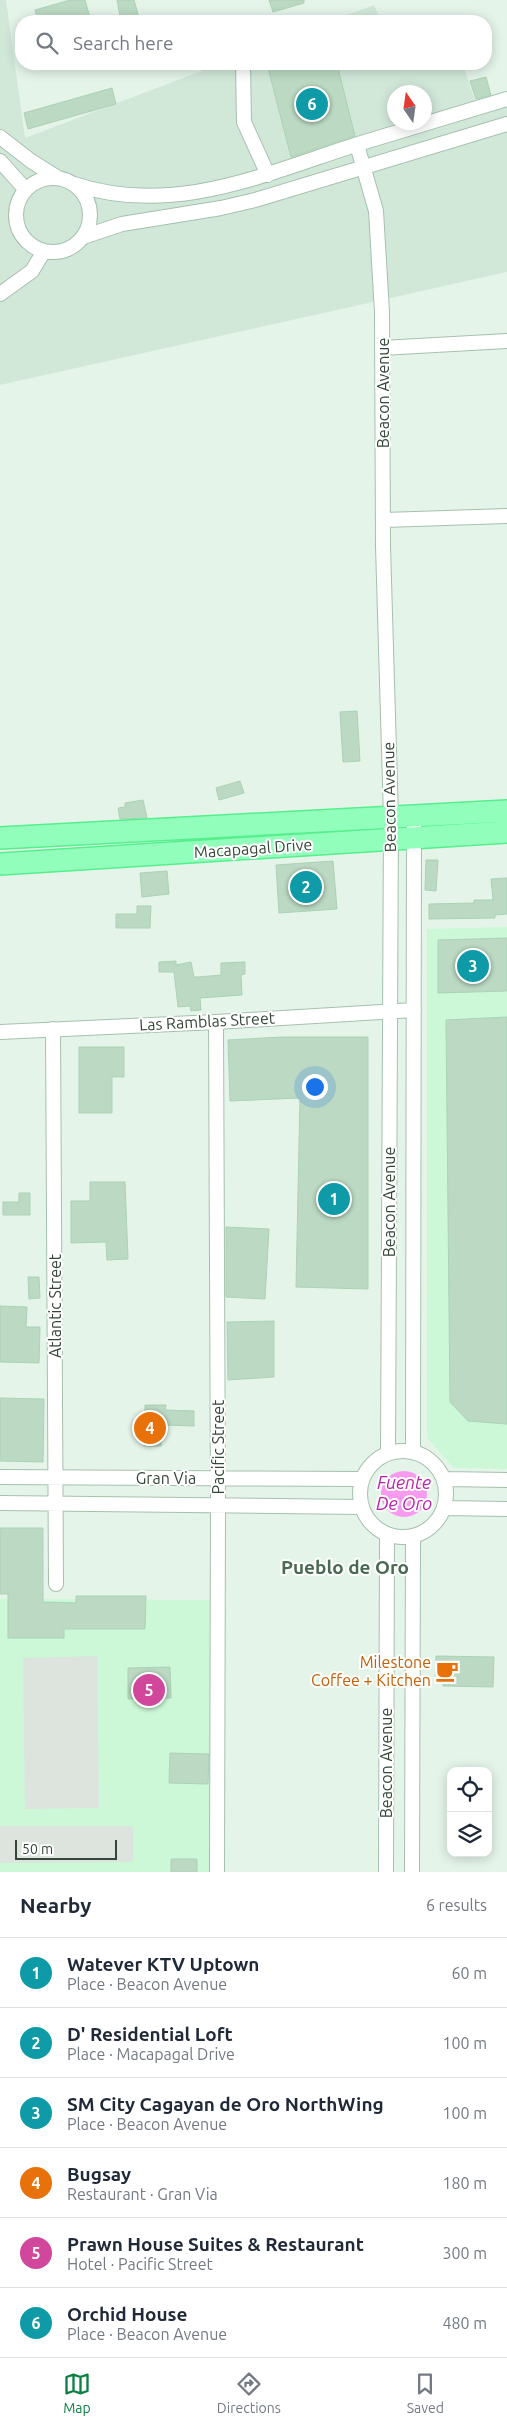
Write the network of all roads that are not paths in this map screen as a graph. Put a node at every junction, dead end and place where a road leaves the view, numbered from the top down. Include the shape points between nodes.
1 (243, 70) edge
2 (507, 99) edge
3 (507, 124) edge
4 (0, 137) edge
5 (357, 144) junction
6 (0, 161) edge
7 (364, 168) junction
8 (268, 174) junction
9 (58, 178) junction
10 (74, 184) junction
11 (26, 190) junction
12 (83, 237) junction
13 (44, 251) junction
14 (0, 294) edge
15 (507, 341) edge
16 (382, 348) junction
17 (507, 516) edge
18 (384, 520) junction
19 (507, 812) edge
20 (391, 818) junction
21 (414, 827) junction
22 (507, 832) edge
23 (0, 838) edge
24 (390, 839) junction
25 (0, 864) edge
26 (414, 1010) junction
27 (390, 1011) junction
28 (216, 1022) junction
29 (53, 1029) junction
30 (0, 1032) edge
31 (413, 1452) junction
32 (388, 1453) junction
33 (0, 1477) edge
34 (56, 1477) junction
35 (218, 1478) junction
36 (362, 1479) junction
37 (444, 1479) junction
38 (507, 1480) edge
39 (0, 1503) edge
40 (56, 1504) junction
41 (218, 1506) junction
42 (362, 1507) junction
43 (444, 1508) junction
44 (507, 1509) edge
45 (387, 1534) junction
46 (413, 1536) junction
47 (56, 1584) dead end
48 (217, 1872) edge
49 (386, 1872) edge
50 (412, 1872) edge

1 - 8 street via 244,122
2 - 5 street
3 - 7 street
4 - 9 street
5 - 7 street, Beacon Avenue
5 - 8 street
6 - 11 street
7 - 12 street via 255,200 122,224
7 - 16 street, Beacon Avenue via 378,230
8 - 10 street via 213,190 131,196 96,192
9 - 10 street
9 - 11 street via 41,180
10 - 12 street via 86,197 90,213 90,222
11 - 13 street via 18,204 16,221 29,243
12 - 13 street via 77,244 61,251
13 - 14 street via 32,271
15 - 16 street
16 - 18 street, Beacon Avenue
17 - 18 street
18 - 20 street, Beacon Avenue
19 - 21 main road, Macapagal Drive
20 - 21 main road, Macapagal Drive
20 - 23 main road, Macapagal Drive
20 - 24 street, Beacon Avenue
21 - 22 main road, Macapagal Drive
21 - 24 main road, Macapagal Drive
21 - 26 street, Beacon Avenue
24 - 25 main road, Macapagal Drive
24 - 27 street, Beacon Avenue
26 - 27 street, Las Ramblas Street
26 - 31 street, Beacon Avenue
27 - 28 street, Las Ramblas Street
27 - 32 street, Beacon Avenue
28 - 29 street, Las Ramblas Street
28 - 35 street, Pacific Street
29 - 30 street, Las Ramblas Street
29 - 34 street, Atlantic Street
31 - 32 street
31 - 37 street via 432,1462
32 - 36 street via 372,1463
33 - 34 street, Gran Via
34 - 35 street, Gran Via
34 - 40 street, Atlantic Street
35 - 36 street, Gran Via
35 - 41 street, Pacific Street
36 - 42 street
37 - 38 street
37 - 43 street
39 - 40 street, Gran Via
40 - 41 street, Gran Via
40 - 47 street, Atlantic Street
41 - 42 street, Gran Via
41 - 48 street, Pacific Street
42 - 45 street via 372,1524
43 - 44 street
43 - 46 street via 432,1526
45 - 46 street
45 - 49 street, Beacon Avenue
46 - 50 street, Beacon Avenue

